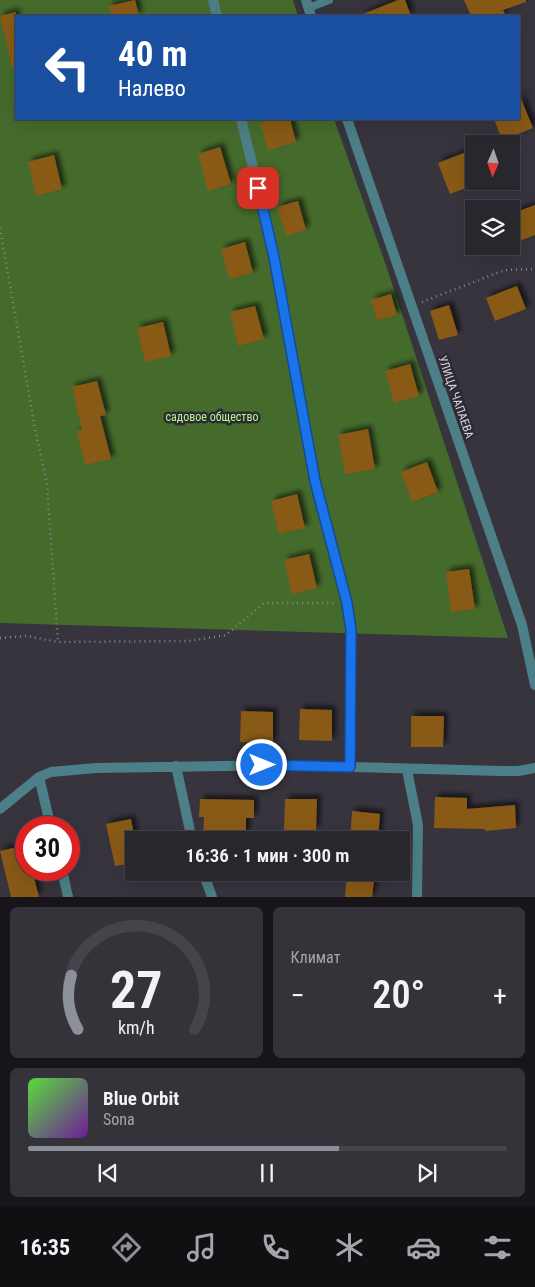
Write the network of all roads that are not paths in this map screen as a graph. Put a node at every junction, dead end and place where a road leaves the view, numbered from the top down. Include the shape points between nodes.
1 (213, 0) edge
2 (329, 0) edge
3 (308, 8) edge
4 (217, 15) edge
5 (241, 120) edge
6 (347, 120) edge
7 (535, 685) edge
8 (176, 766) junction
9 (350, 767) junction
10 (535, 768) edge
11 (407, 770) junction
12 (39, 777) junction
13 (0, 809) edge
14 (48, 816) edge
15 (190, 831) edge
16 (64, 881) edge
17 (206, 881) edge
18 (68, 897) edge
19 (212, 897) edge
20 (417, 897) edge

1 - 4 street
2 - 3 lane
5 - 9 street via 274,257 315,481 347,603 351,630
6 - 7 street, УЛИЦА ЧАПАЕВА via 522,625
8 - 9 street via 281,764
8 - 12 street via 51,772
8 - 15 street
9 - 11 street
10 - 11 street via 518,771
11 - 20 street via 418,825
12 - 13 street
12 - 14 street
16 - 18 street
17 - 19 street

